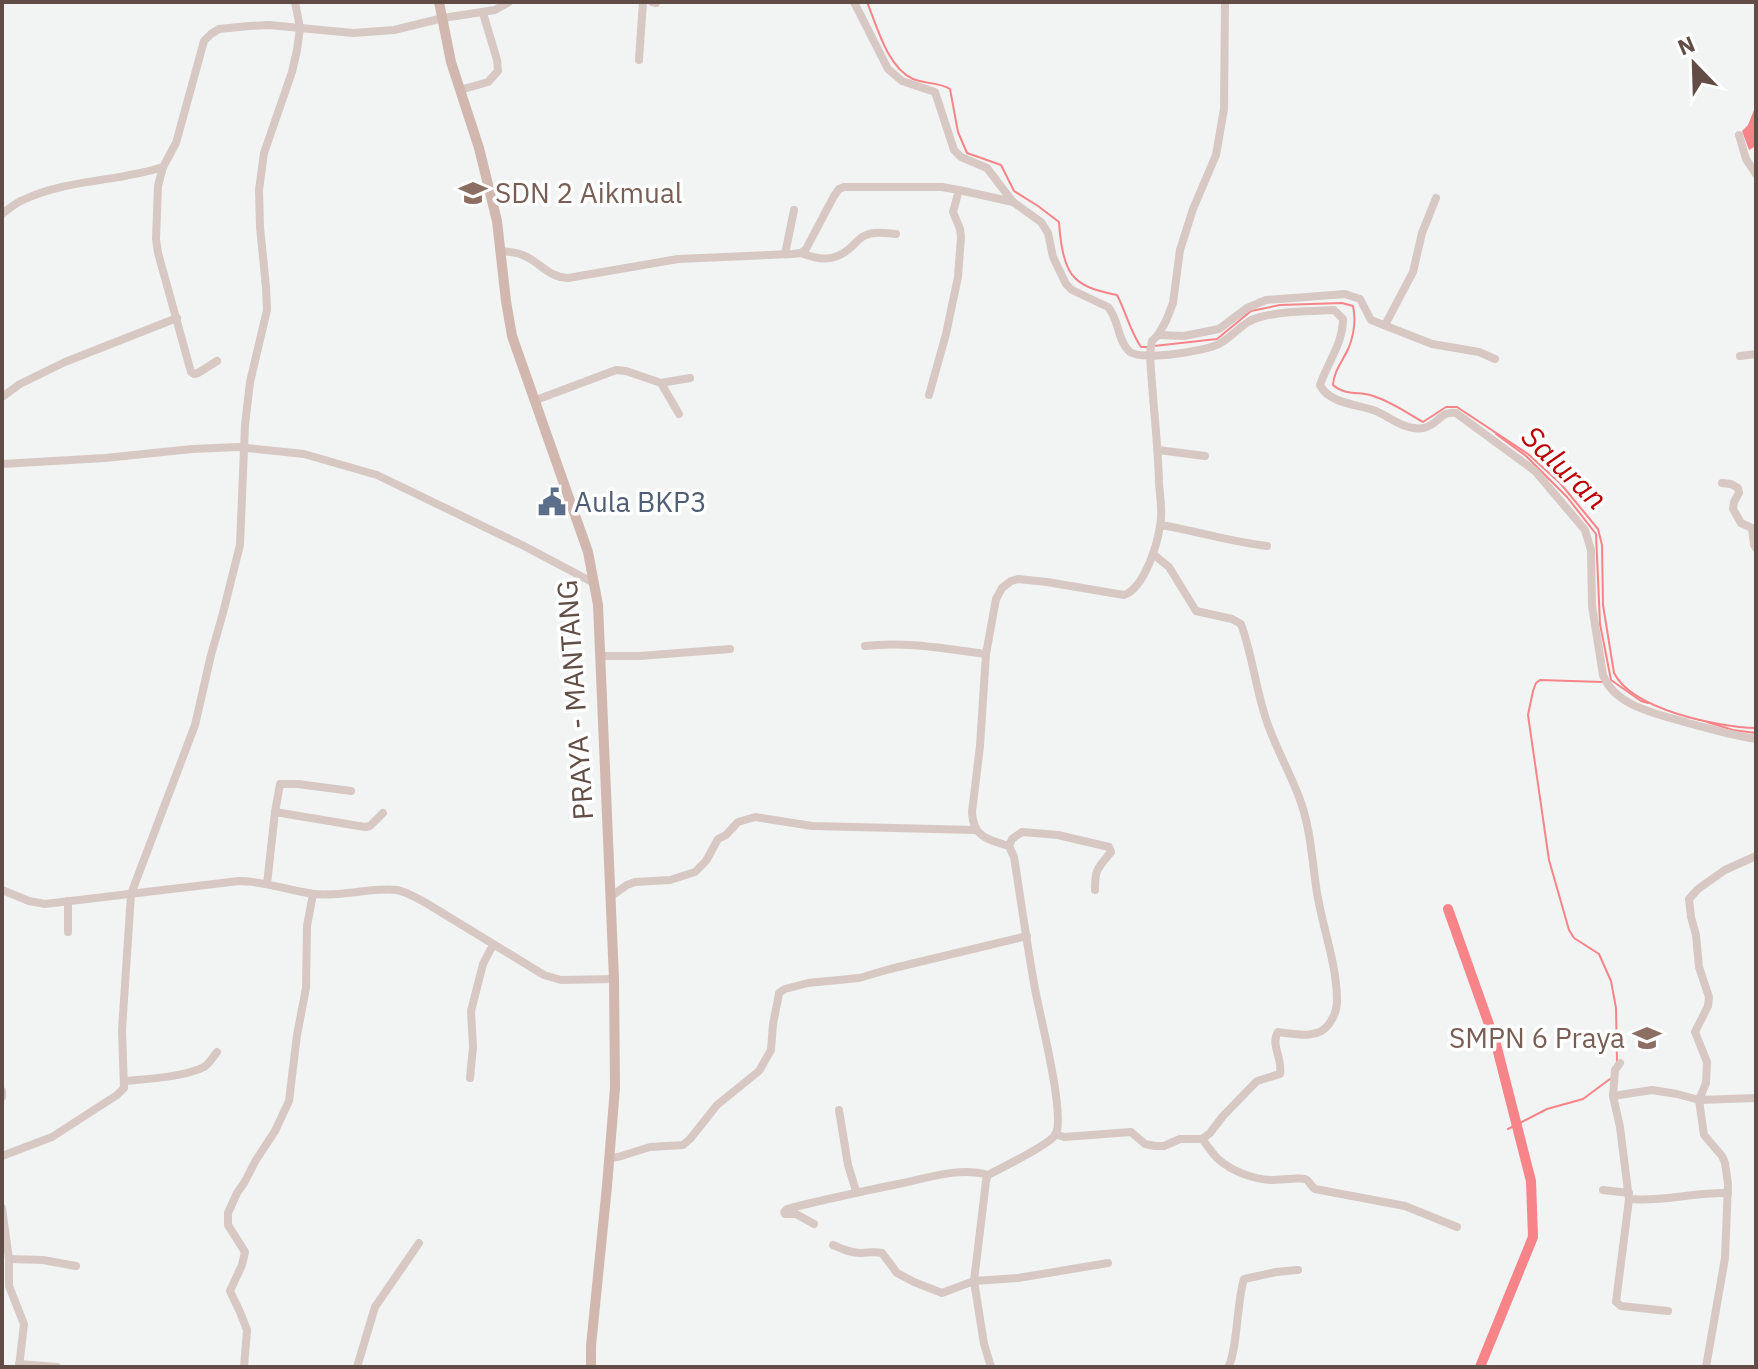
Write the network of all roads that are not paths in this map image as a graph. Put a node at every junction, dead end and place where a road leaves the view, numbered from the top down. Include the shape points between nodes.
1 (295, 2) edge
2 (439, 2) edge
3 (509, 2) edge
4 (643, 2) edge
5 (854, 2) edge
6 (1225, 2) edge
7 (483, 13) junction
8 (443, 18) junction
9 (300, 28) junction
10 (639, 60) dead end
11 (460, 90) junction
12 (1739, 135) dead end
13 (163, 167) junction
14 (1756, 174) edge
15 (959, 190) junction
16 (1436, 198) dead end
17 (1013, 202) junction
18 (794, 210) dead end
19 (2, 214) edge
20 (896, 234) dead end
21 (501, 251) junction
22 (801, 253) junction
23 (785, 254) junction
24 (177, 318) junction
25 (1385, 325) junction
26 (1155, 338) junction
27 (1756, 354) edge
28 (1150, 355) junction
29 (1740, 356) dead end
30 (1495, 359) dead end
31 (217, 361) dead end
32 (690, 378) dead end
33 (661, 383) junction
34 (929, 395) dead end
35 (2, 397) edge
36 (536, 400) junction
37 (679, 414) dead end
38 (245, 447) junction
39 (1158, 450) junction
40 (1205, 456) dead end
41 (2, 464) edge
42 (1722, 483) dead end
43 (1161, 525) junction
44 (1267, 546) dead end
45 (1756, 548) edge
46 (1153, 554) junction
47 (595, 584) junction
48 (865, 646) dead end
49 (730, 649) dead end
50 (986, 654) junction
51 (601, 656) junction
52 (1756, 739) edge
53 (351, 791) dead end
54 (275, 812) junction
55 (383, 813) dead end
56 (976, 830) junction
57 (1009, 846) junction
58 (1756, 856) edge
59 (267, 884) junction
60 (2, 890) edge
61 (1095, 890) dead end
62 (131, 894) junction
63 (313, 894) junction
64 (610, 897) junction
65 (68, 901) junction
66 (68, 932) dead end
67 (1027, 936) junction
68 (493, 945) junction
69 (614, 979) junction
70 (217, 1052) dead end
71 (1620, 1063) dead end
72 (470, 1078) dead end
73 (125, 1081) junction
74 (1613, 1096) junction
75 (1756, 1098) edge
76 (1699, 1100) junction
77 (839, 1110) dead end
78 (1055, 1134) junction
79 (1202, 1139) junction
80 (2, 1156) edge
81 (610, 1158) junction
82 (988, 1175) junction
83 (1603, 1190) dead end
84 (856, 1191) junction
85 (1728, 1193) junction
86 (1629, 1196) junction
87 (2, 1208) edge
88 (814, 1224) dead end
89 (1457, 1227) dead end
90 (419, 1243) dead end
91 (833, 1245) dead end
92 (9, 1259) junction
93 (1108, 1263) dead end
94 (76, 1266) dead end
95 (1298, 1270) dead end
96 (974, 1281) junction
97 (1668, 1311) dead end
98 (19, 1366) edge
99 (57, 1367) edge
100 (244, 1367) edge
101 (357, 1367) edge
102 (591, 1367) edge
103 (991, 1367) edge
104 (1228, 1367) edge
105 (1706, 1367) edge

1 - 9 street
2 - 8 main road, PRAYA - MANTANG
3 - 7 street
4 - 10 street
5 - 17 street via 888,69 902,81 935,92 954,150 987,168
6 - 26 street via 1221,135 1180,250 1173,303
7 - 8 street
7 - 11 street via 498,71 488,82
8 - 9 street via 372,32
8 - 11 main road, PRAYA - MANTANG
9 - 13 street via 228,27 204,41 176,143
9 - 38 street via 292,72 264,153 259,202 267,310 250,382
11 - 21 main road, PRAYA - MANTANG via 479,148
12 - 14 street
13 - 19 street via 46,191 20,200
13 - 24 street via 156,239
15 - 17 street
15 - 22 street via 844,187
15 - 34 street via 953,212 961,237 958,277
16 - 25 street via 1413,272
17 - 28 street via 1045,227 1066,284 1112,311 1126,348 1134,355
18 - 23 street
20 - 22 street via 864,236 828,260
21 - 23 street via 526,256 559,278 678,259
21 - 36 main road, PRAYA - MANTANG via 512,336
22 - 23 street
24 - 31 street via 191,372
24 - 35 street via 65,362
25 - 26 street via 1371,320 1360,299 1345,294 1266,300 1219,329
25 - 30 street via 1432,344
26 - 28 street
27 - 29 street
28 - 39 street
28 - 52 street via 1219,344 1257,317 1334,310 1343,319 1343,330 1320,385 1324,393 1407,427 1427,427 1444,414 1456,413 1535,471 1585,530 1603,675 1613,691 1645,711
32 - 33 street
33 - 36 street via 616,370
33 - 37 street
36 - 47 main road, PRAYA - MANTANG
38 - 41 street
38 - 47 street via 304,454 377,475
38 - 62 street via 240,545 202,703
39 - 40 street
39 - 43 street
42 - 45 street via 1738,488 1733,509 1741,523 1752,528
43 - 44 street
43 - 46 street
46 - 50 street via 1134,590 1124,595 1011,581 996,599
46 - 79 street via 1169,567 1196,611 1241,624 1267,723 1300,798 1337,1000 1336,1012 1321,1033 1278,1032 1274,1042 1280,1074 1257,1081
47 - 51 main road, PRAYA - MANTANG
48 - 50 street via 915,645
49 - 51 street
50 - 56 street via 972,812
51 - 64 main road, PRAYA - MANTANG
53 - 54 street via 281,783
54 - 55 street via 365,827
54 - 59 street
56 - 57 street
56 - 64 street via 812,826 755,817 738,822 695,872 635,882
57 - 61 street via 1022,832 1109,847 1111,852 1096,871
57 - 67 street
58 - 76 street via 1725,870 1689,899 1709,997 1695,1032 1707,1062
59 - 62 street via 239,881
59 - 63 street
60 - 65 street via 38,903
62 - 65 street
62 - 73 street via 122,1030
63 - 68 street via 399,891
63 - 100 street via 289,1101 227,1218 245,1252 230,1291 247,1330
64 - 69 main road, PRAYA - MANTANG
65 - 66 street
67 - 78 street via 1055,1089
67 - 81 street via 859,978 785,989 779,993 771,1050 759,1071 717,1105 690,1139 683,1145
68 - 69 street via 556,980
68 - 72 street via 471,1011
69 - 81 main road, PRAYA - MANTANG
70 - 73 street via 200,1068
71 - 74 street
73 - 80 street via 117,1095 52,1137
74 - 76 street via 1652,1090
74 - 86 street
75 - 76 street
76 - 85 street via 1704,1135 1725,1163
77 - 84 street
78 - 79 street via 1131,1132 1155,1146
78 - 82 street
79 - 89 street via 1217,1158 1249,1176 1301,1178 1315,1189 1405,1206
81 - 102 main road, PRAYA - MANTANG
82 - 84 street via 956,1172
82 - 96 street
83 - 86 street
84 - 88 street via 784,1212
85 - 86 street via 1659,1200
85 - 105 street via 1725,1258
86 - 97 street via 1616,1302
87 - 92 street
90 - 101 street via 375,1307
91 - 96 street via 858,1253 878,1251 897,1273 942,1293
92 - 94 street
92 - 98 street via 10,1289 24,1324
93 - 96 street
95 - 104 street via 1244,1279
96 - 103 street
98 - 99 street

